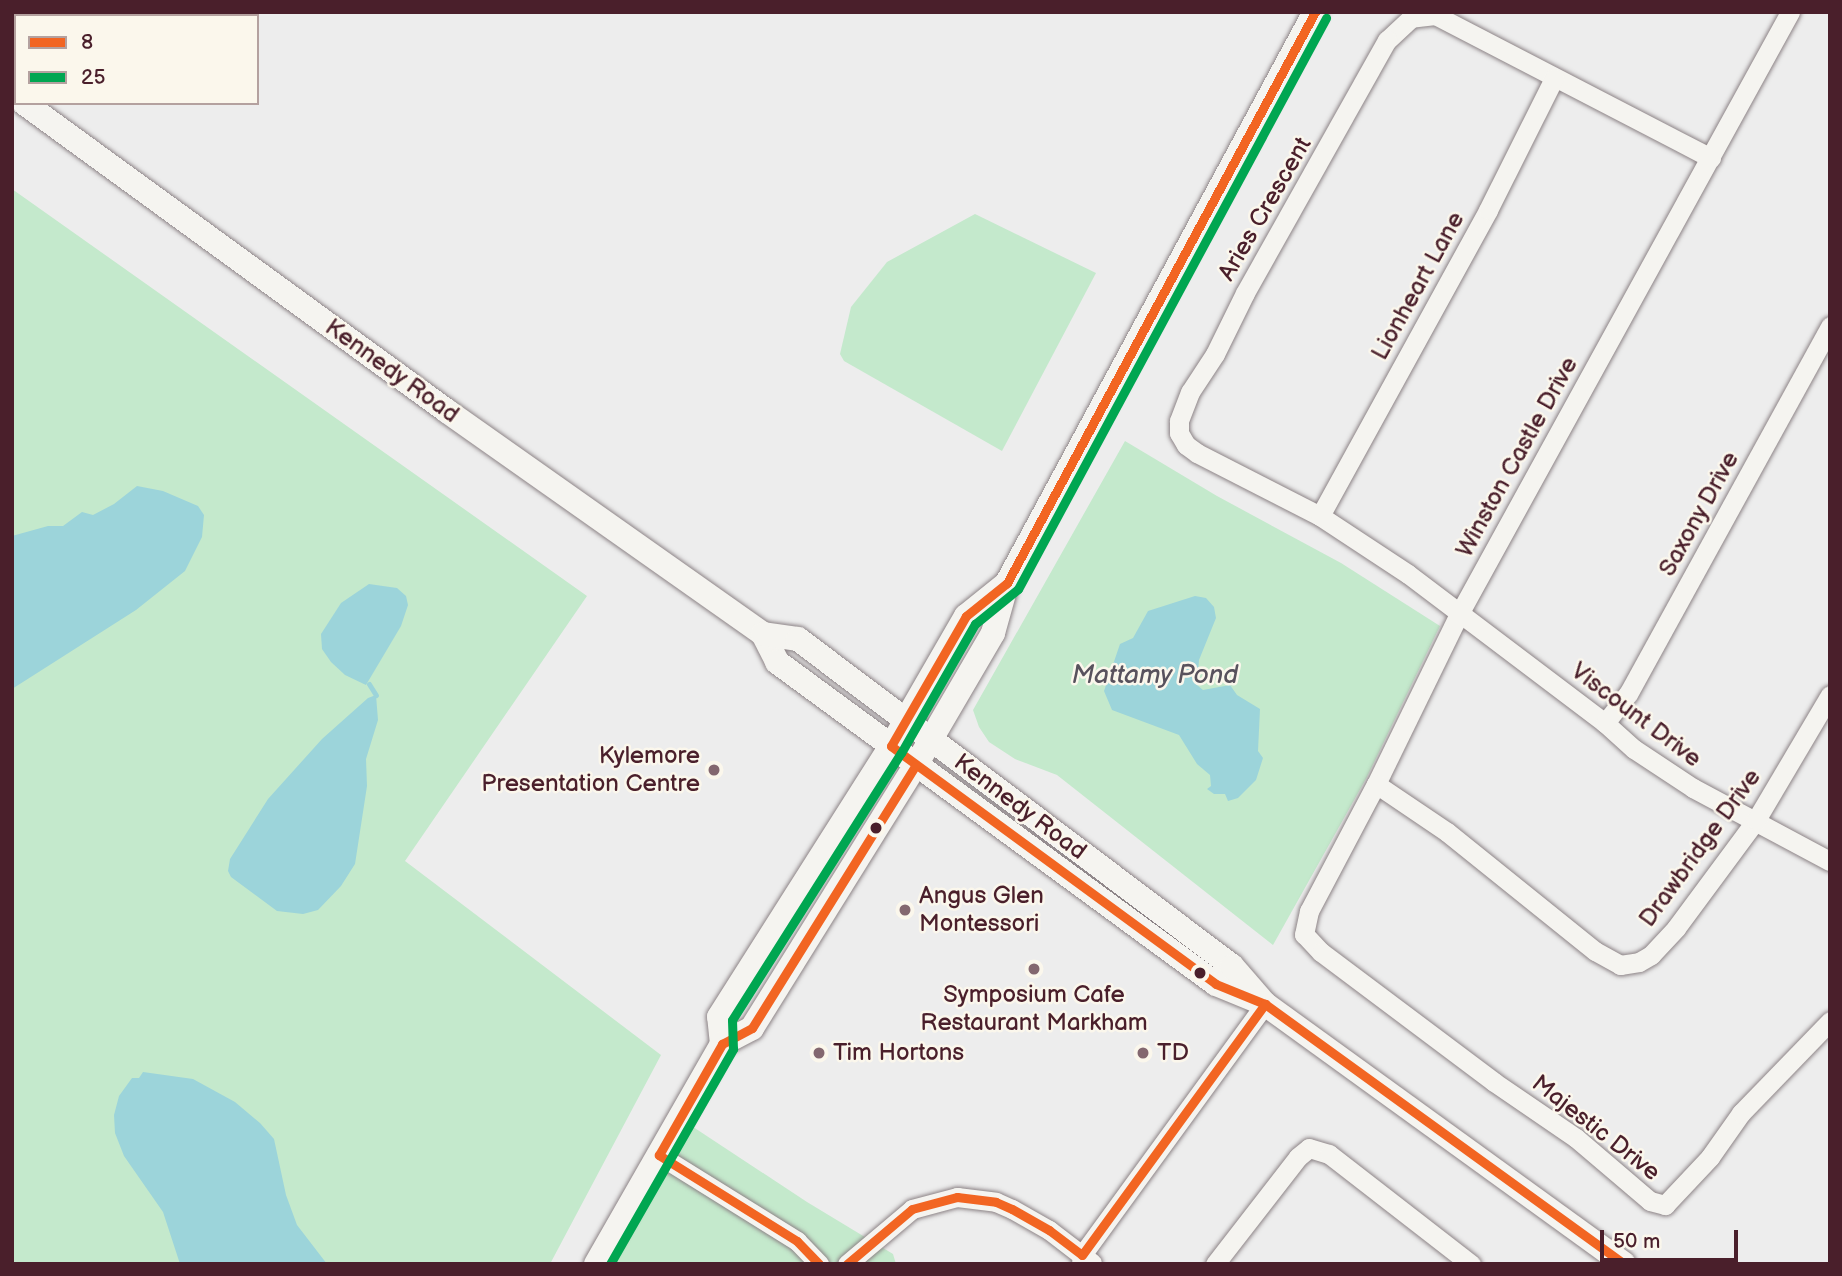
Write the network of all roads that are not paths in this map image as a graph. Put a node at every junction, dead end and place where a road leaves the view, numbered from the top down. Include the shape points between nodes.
1 (1315, 12) edge
2 (1790, 12) edge
3 (1554, 78) junction
4 (26, 105) edge
5 (1711, 158) junction
6 (1830, 326) edge
7 (1320, 516) junction
8 (1007, 583) junction
9 (1459, 614) junction
10 (763, 634) junction
11 (1830, 695) edge
12 (906, 722) junction
13 (1605, 723) junction
14 (930, 740) junction
15 (891, 746) junction
16 (916, 765) junction
17 (1377, 784) junction
18 (1756, 820) junction
19 (1830, 861) edge
20 (1304, 934) joint
21 (1265, 1004) junction
22 (1830, 1021) edge
23 (722, 1044) junction
24 (659, 1156) junction
25 (1085, 1261) edge
26 (596, 1264) edge
27 (819, 1264) edge
28 (847, 1264) edge
29 (1215, 1264) edge
30 (1471, 1264) edge
31 (1624, 1264) edge

1 - 8 main road
2 - 5 street, Winston Castle Drive
3 - 5 street, Aries Crescent
3 - 7 street, Lionheart Lane via 1488,210
3 - 7 street, Aries Crescent via 1435,15 1411,18 1387,40 1190,392 1179,421 1186,445
4 - 10 main road, Kennedy Road
5 - 9 street, Winston Castle Drive
6 - 13 street, Saxony Drive via 1628,694
7 - 9 street, Aries Crescent
8 - 12 main road via 966,616
8 - 14 main road via 993,633
9 - 13 street, Viscount Drive
9 - 17 street, Winston Castle Drive
10 - 12 main road, Kennedy Road via 798,639
10 - 15 main road, Kennedy Road via 777,662
11 - 18 street, Drawbridge Drive
12 - 14 main road, Kennedy Road
12 - 15 main road
13 - 18 street, Viscount Drive via 1634,749 1693,788
14 - 16 main road
14 - 21 main road, Kennedy Road via 1232,966
15 - 16 main road, Kennedy Road
15 - 23 main road via 719,1017
16 - 21 main road, Kennedy Road via 1216,984
16 - 23 main road via 752,1028
17 - 18 street, Drawbridge Drive via 1447,832 1595,951 1620,965 1651,955
17 - 20 street, Winston Castle Drive via 1309,911
18 - 19 street, Viscount Drive
20 - 22 street, Majestic Drive via 1321,952 1462,1058 1576,1138 1650,1201 1665,1206 1710,1157 1741,1113
21 - 25 street
21 - 31 main road, Kennedy Road
23 - 24 main road
24 - 26 main road
24 - 27 street via 797,1241
25 - 28 street via 1049,1230 1012,1209 957,1197 912,1209
29 - 30 street via 1309,1148 1329,1154

